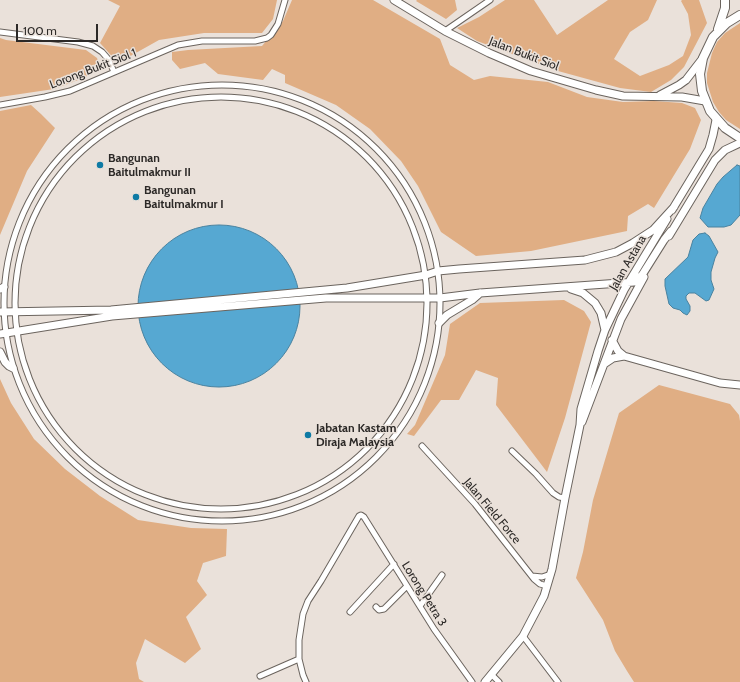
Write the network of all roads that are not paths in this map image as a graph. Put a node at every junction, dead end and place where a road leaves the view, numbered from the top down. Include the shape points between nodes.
1 (285, 0) edge
2 (394, 0) edge
3 (490, 0) edge
4 (726, 0) edge
5 (402, 2) edge
6 (740, 15) edge
7 (445, 31) junction
8 (0, 32) edge
9 (718, 32) junction
10 (703, 58) junction
11 (114, 72) junction
12 (656, 96) junction
13 (705, 101) junction
14 (0, 105) edge
15 (716, 120) junction
16 (740, 138) edge
17 (740, 143) edge
18 (674, 207) junction
19 (671, 231) junction
20 (438, 271) junction
21 (426, 275) junction
22 (628, 283) junction
23 (2, 288) edge
24 (563, 288) junction
25 (480, 293) junction
26 (428, 297) junction
27 (440, 298) junction
28 (15, 311) junction
29 (2, 312) edge
30 (111, 313) junction
31 (439, 323) junction
32 (605, 330) junction
33 (17, 332) junction
34 (3, 334) edge
35 (612, 340) junction
36 (0, 352) edge
37 (624, 356) junction
38 (603, 364) junction
39 (13, 368) junction
40 (740, 386) edge
41 (580, 425) junction
42 (422, 446) dead end
43 (512, 451) dead end
44 (565, 498) junction
45 (394, 564) junction
46 (551, 574) junction
47 (442, 575) dead end
48 (532, 576) junction
49 (408, 586) junction
50 (547, 586) junction
51 (420, 606) junction
52 (376, 607) dead end
53 (350, 612) dead end
54 (524, 636) junction
55 (299, 658) junction
56 (491, 674) junction
57 (260, 676) dead end
58 (306, 682) edge
59 (472, 682) edge
60 (485, 682) edge
61 (499, 682) edge
62 (558, 682) edge

1 - 11 street, Lorong Bukit Siol 1 via 278,24 267,38 255,41 202,41 178,45
2 - 5 street, Jalan Bukit Siol
3 - 7 street
4 - 9 main road
5 - 7 street, Jalan Bukit Siol
6 - 9 main road
7 - 12 street, Jalan Bukit Siol via 489,54 531,71 623,96
8 - 11 street via 94,46 109,60
9 - 10 main road
10 - 12 street via 686,80
10 - 13 main road via 700,80
11 - 14 street, Lorong Bukit Siol 1 via 70,91
12 - 13 street, Jalan Bukit Siol via 682,96
13 - 15 main road
15 - 16 main road
15 - 18 street, Jalan Astana via 709,149
17 - 19 street, Jalan Astana via 725,150 715,160
18 - 20 street via 643,237 616,252 599,257
18 - 22 street, Jalan Astana
19 - 22 street via 642,275 634,282
19 - 35 street, Jalan Astana via 629,304
20 - 21 street
20 - 23 street via 432,243 415,200 403,180 370,141 329,112 297,97 242,85 216,84 163,93 131,104 101,122 74,143 50,168 31,197 13,241
20 - 27 street
21 - 26 street
21 - 28 street via 422,253 406,210 381,171 354,144 329,126 286,106 256,99 216,96 166,104 145,111 105,133 70,163 48,192 24,244 18,266
21 - 30 street via 347,288
22 - 24 street
22 - 32 street, Jalan Astana
23 - 29 street
24 - 25 street
24 - 32 street via 577,290 595,303 601,313
25 - 27 street
25 - 31 street
26 - 27 street
26 - 30 street via 326,298
26 - 33 street via 425,335 416,371 391,420 368,448 340,471 310,489 276,502 246,508 202,509 162,501 124,486 91,464 62,436 45,412 22,360
27 - 31 street
28 - 29 street
28 - 30 street
28 - 33 street
29 - 34 street
30 - 33 street
31 - 39 street via 430,367 422,389 400,428 380,453 330,492 301,506 246,520 187,519 140,506 109,491 65,457 44,432 26,401
32 - 41 street, Jalan Astana via 580,409
33 - 34 street
34 - 39 street
35 - 37 street
35 - 38 street, Jalan Astana
36 - 39 street via 5,362
37 - 38 street via 613,358
37 - 40 street via 720,383
38 - 41 street, Jalan Astana
41 - 44 street, Jalan Astana
42 - 48 street, Jalan Field Force via 475,504
43 - 44 street via 553,494
44 - 46 street, Jalan Astana
45 - 49 street, Lorong Petra 3
45 - 53 street
45 - 55 street, Lorong Petra 3 via 364,517 359,516 308,601 303,614
46 - 48 street via 542,577
46 - 50 street, Jalan Astana
47 - 51 street
48 - 50 street, Jalan Field Force via 540,584
49 - 51 street, Lorong Petra 3
49 - 52 street via 384,609 379,610
50 - 54 street, Jalan Astana
51 - 59 street, Lorong Petra 3
54 - 56 street, Jalan Astana
54 - 62 street
55 - 57 street
55 - 58 street
56 - 60 street, Jalan Astana
56 - 61 street

